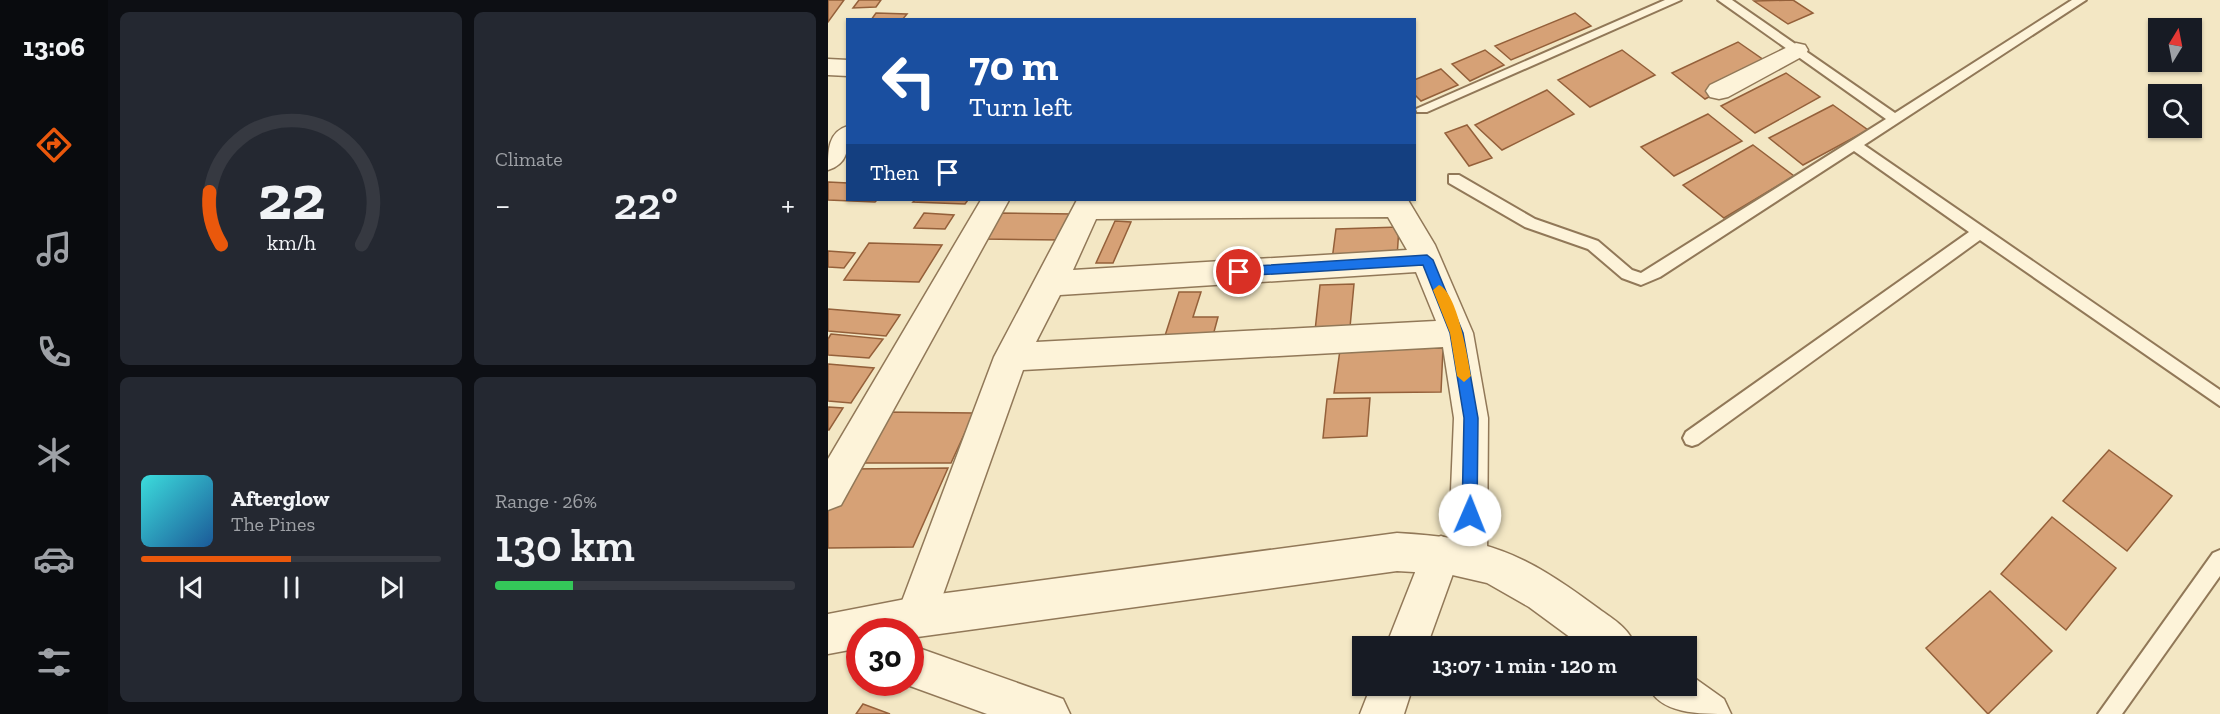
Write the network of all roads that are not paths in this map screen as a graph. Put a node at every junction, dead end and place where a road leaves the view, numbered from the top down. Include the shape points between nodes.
1 (1675, 0) edge
2 (1724, 0) edge
3 (2080, 0) edge
4 (1796, 50) junction
5 (828, 67) edge
6 (846, 68) edge
7 (1719, 91) dead end
8 (1422, 109) dead end
9 (1894, 118) junction
10 (846, 138) edge
11 (1853, 144) junction
12 (828, 160) edge
13 (1455, 178) dead end
14 (994, 201) edge
15 (1395, 203) edge
16 (1088, 204) edge
17 (1980, 232) junction
18 (1427, 260) junction
19 (1051, 283) junction
20 (1457, 333) junction
21 (1011, 357) junction
22 (2220, 399) edge
23 (1692, 438) dead end
24 (828, 493) edge
25 (1454, 557) junction
26 (2220, 560) edge
27 (916, 617) junction
28 (828, 636) edge
29 (1412, 636) edge
30 (1601, 636) edge
31 (846, 643) edge
32 (924, 671) edge
33 (1388, 696) edge
34 (1683, 696) edge
35 (1048, 714) edge
36 (1382, 714) edge
37 (1709, 714) edge
38 (2109, 714) edge

1 - 8 lane
2 - 4 lane
3 - 9 lane
4 - 7 street
4 - 9 lane
5 - 6 street
9 - 11 lane
10 - 12 street
11 - 13 lane via 1641,279 1627,274 1593,245 1530,223
11 - 17 lane
14 - 24 street
15 - 16 street
15 - 18 street
16 - 19 street
17 - 22 lane
17 - 23 lane
18 - 19 street
18 - 20 street
19 - 21 street
20 - 21 street
20 - 25 street via 1471,418
21 - 27 street
25 - 27 street via 1397,552
25 - 29 street
25 - 30 street via 1497,567
26 - 38 lane
27 - 28 street
28 - 31 street
32 - 35 street
33 - 36 street
34 - 37 street

